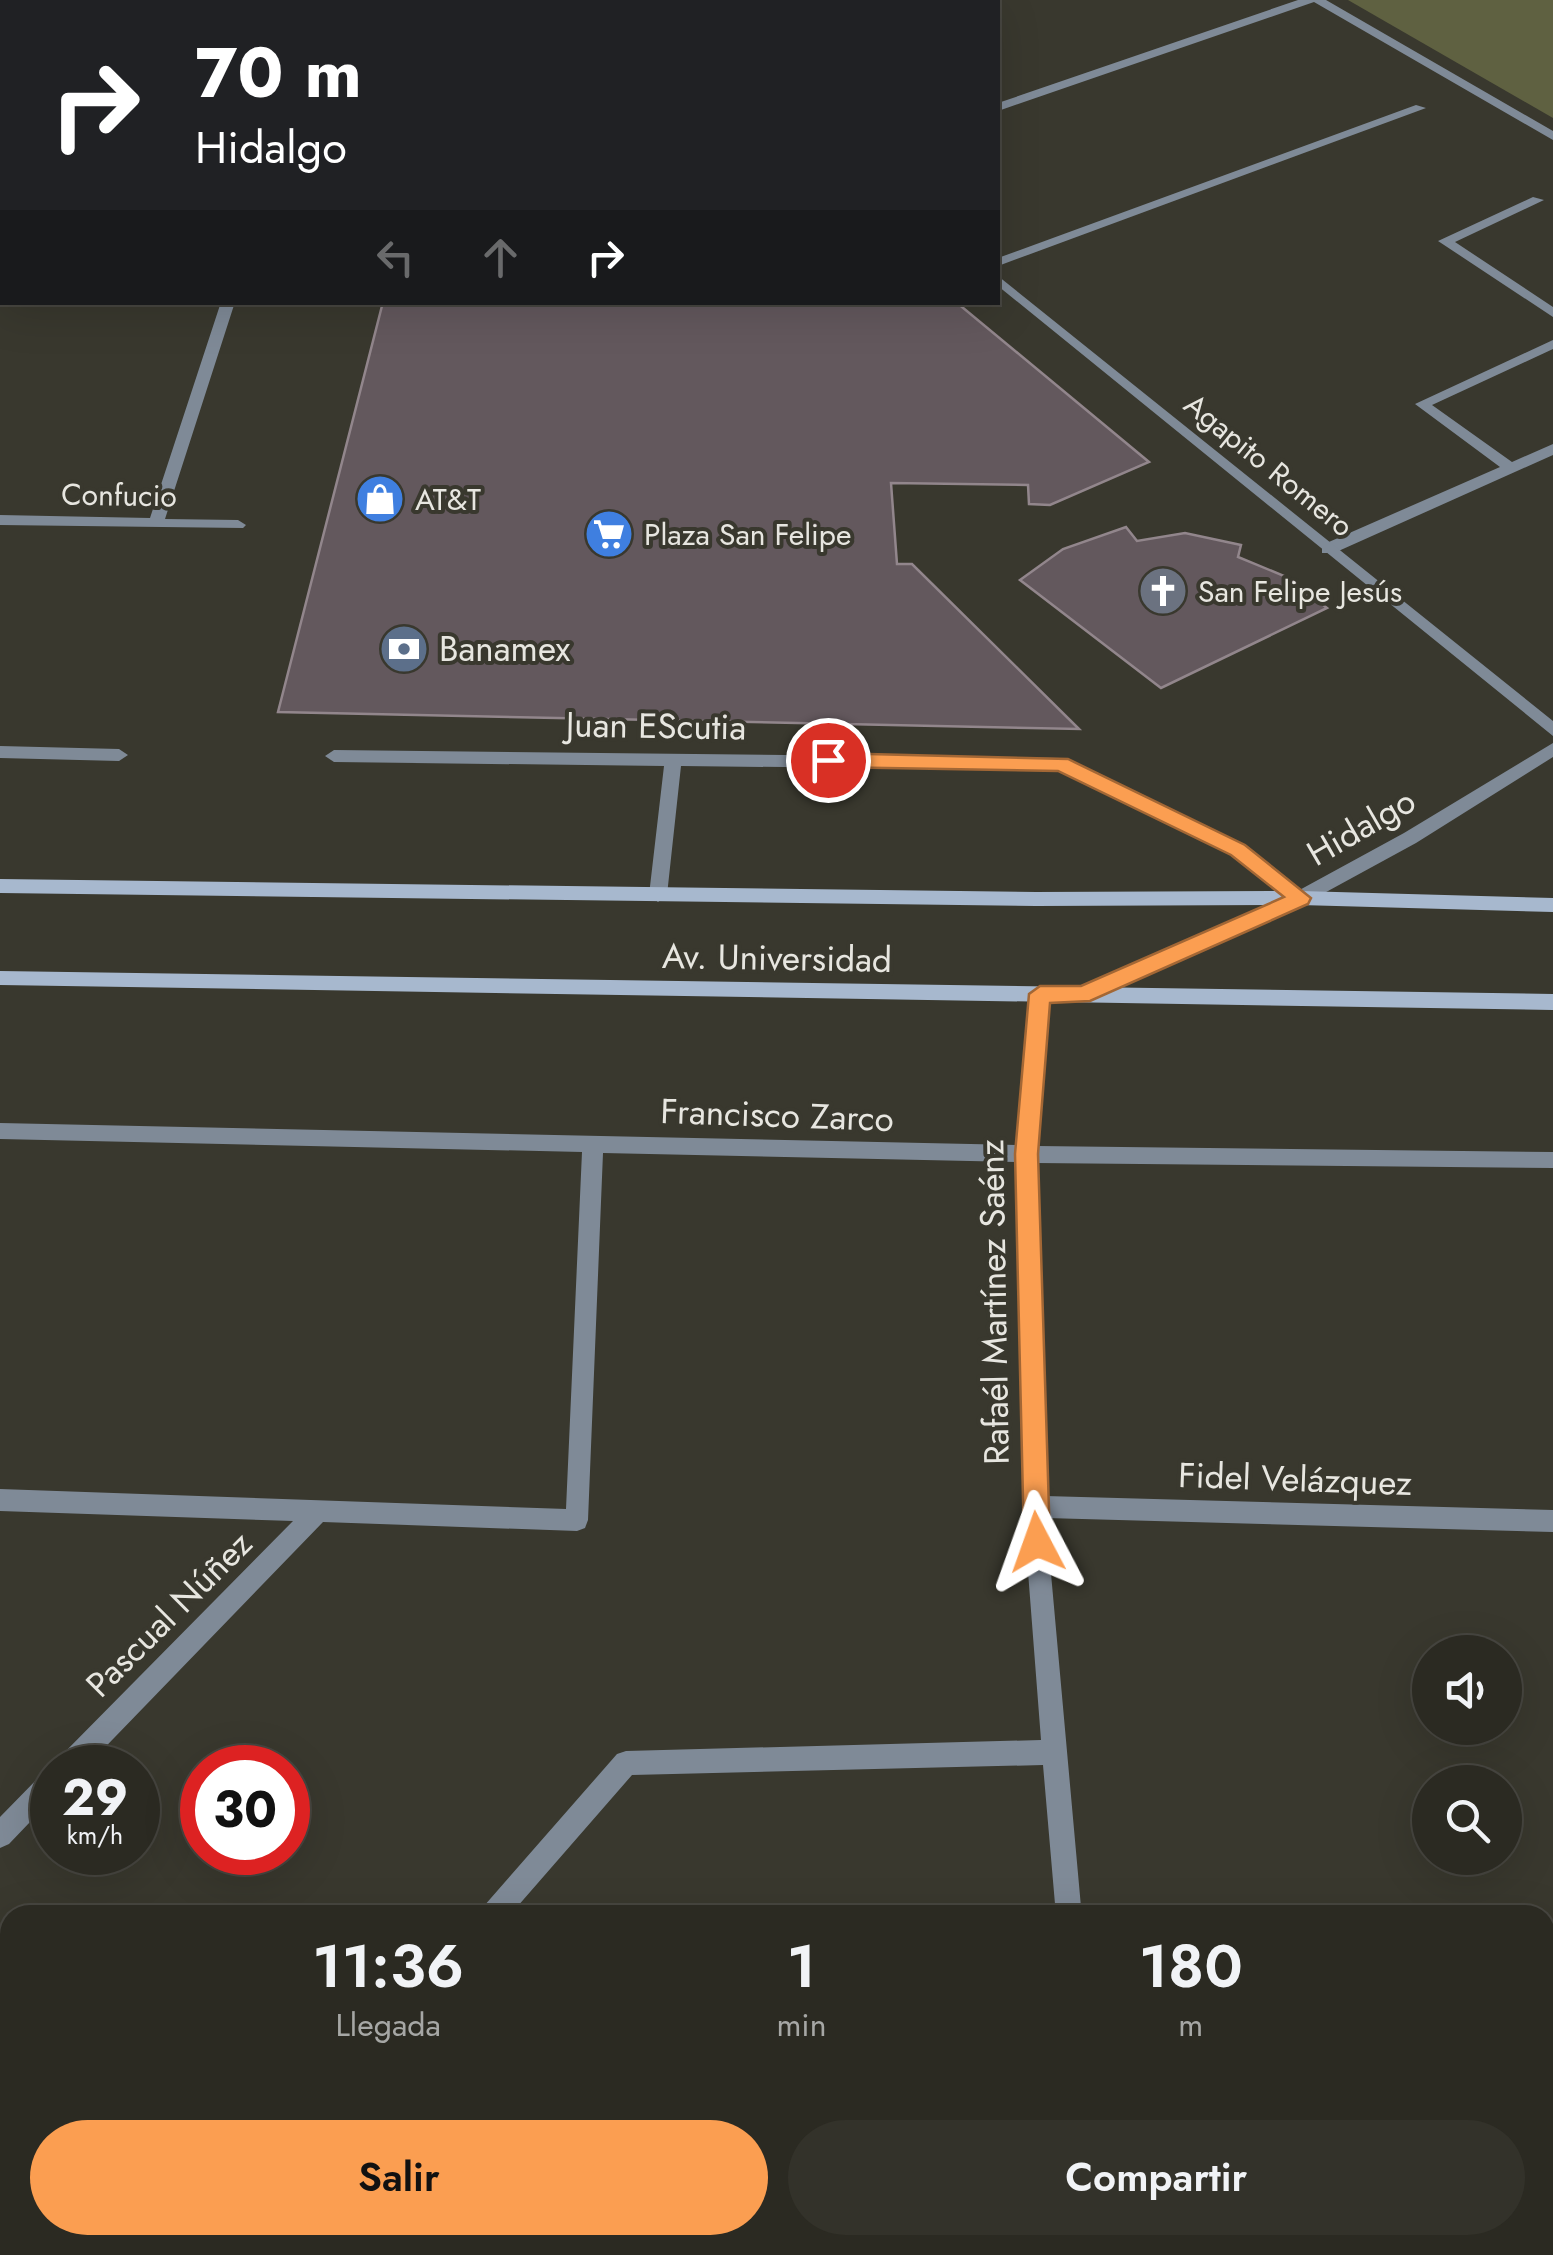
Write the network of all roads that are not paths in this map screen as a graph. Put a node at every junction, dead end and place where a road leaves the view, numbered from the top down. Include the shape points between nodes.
1 (1309, 0) edge
2 (1318, 0) edge
3 (1000, 106) edge
4 (1420, 108) dead end
5 (1553, 136) edge
6 (1538, 200) dead end
7 (1000, 261) edge
8 (1000, 282) edge
9 (227, 305) edge
10 (1553, 313) edge
11 (1553, 344) edge
12 (1553, 449) edge
13 (1511, 468) junction
14 (0, 520) edge
15 (156, 523) junction
16 (238, 525) dead end
17 (1328, 548) junction
18 (1553, 730) edge
19 (1553, 749) edge
20 (0, 752) edge
21 (119, 755) dead end
22 (334, 756) dead end
23 (673, 758) junction
24 (0, 886) edge
25 (658, 895) junction
26 (1300, 898) junction
27 (1553, 905) edge
28 (0, 978) edge
29 (1040, 994) junction
30 (1083, 995) junction
31 (1553, 1002) edge
32 (0, 1131) edge
33 (593, 1142) junction
34 (1026, 1154) junction
35 (1553, 1160) edge
36 (0, 1500) edge
37 (1034, 1506) junction
38 (320, 1510) junction
39 (1553, 1521) edge
40 (89, 1745) edge
41 (1055, 1752) junction
42 (30, 1804) edge
43 (0, 1835) edge
44 (502, 1905) edge
45 (1069, 1905) edge

1 - 3 street
2 - 5 street
4 - 7 street
6 - 10 street via 1445,241
8 - 17 street, Agapito Romero
9 - 15 street
11 - 13 street via 1422,404
12 - 13 street
13 - 17 street
14 - 15 street, Confucio
15 - 16 street, Confucio
17 - 18 street, Agapito Romero
19 - 26 street, Hidalgo
20 - 21 street
22 - 23 street, Juan EScutia
23 - 25 street
23 - 26 street, Juan EScutia via 1061,764 1238,850
24 - 25 main road, Av. Universidad
25 - 26 main road, Av. Universidad
26 - 27 main road, Av. Universidad
26 - 30 street, Hidalgo
28 - 29 main road, Av. Universidad
29 - 30 main road, Av. Universidad
29 - 34 street, Rafaél Martínez Saénz
30 - 31 main road, Av. Universidad
32 - 33 street, Francisco Zarco
33 - 34 street, Francisco Zarco
33 - 38 street via 577,1520
34 - 35 street, Francisco Zarco
34 - 37 street, Rafaél Martínez Saénz
36 - 38 street
37 - 39 street, Fidel Velázquez
37 - 41 street, Rafaél Martínez Saénz
38 - 40 street, Pascual Núñez
41 - 44 street via 626,1763
41 - 45 street, Rafaél Martínez Saénz
42 - 43 street

